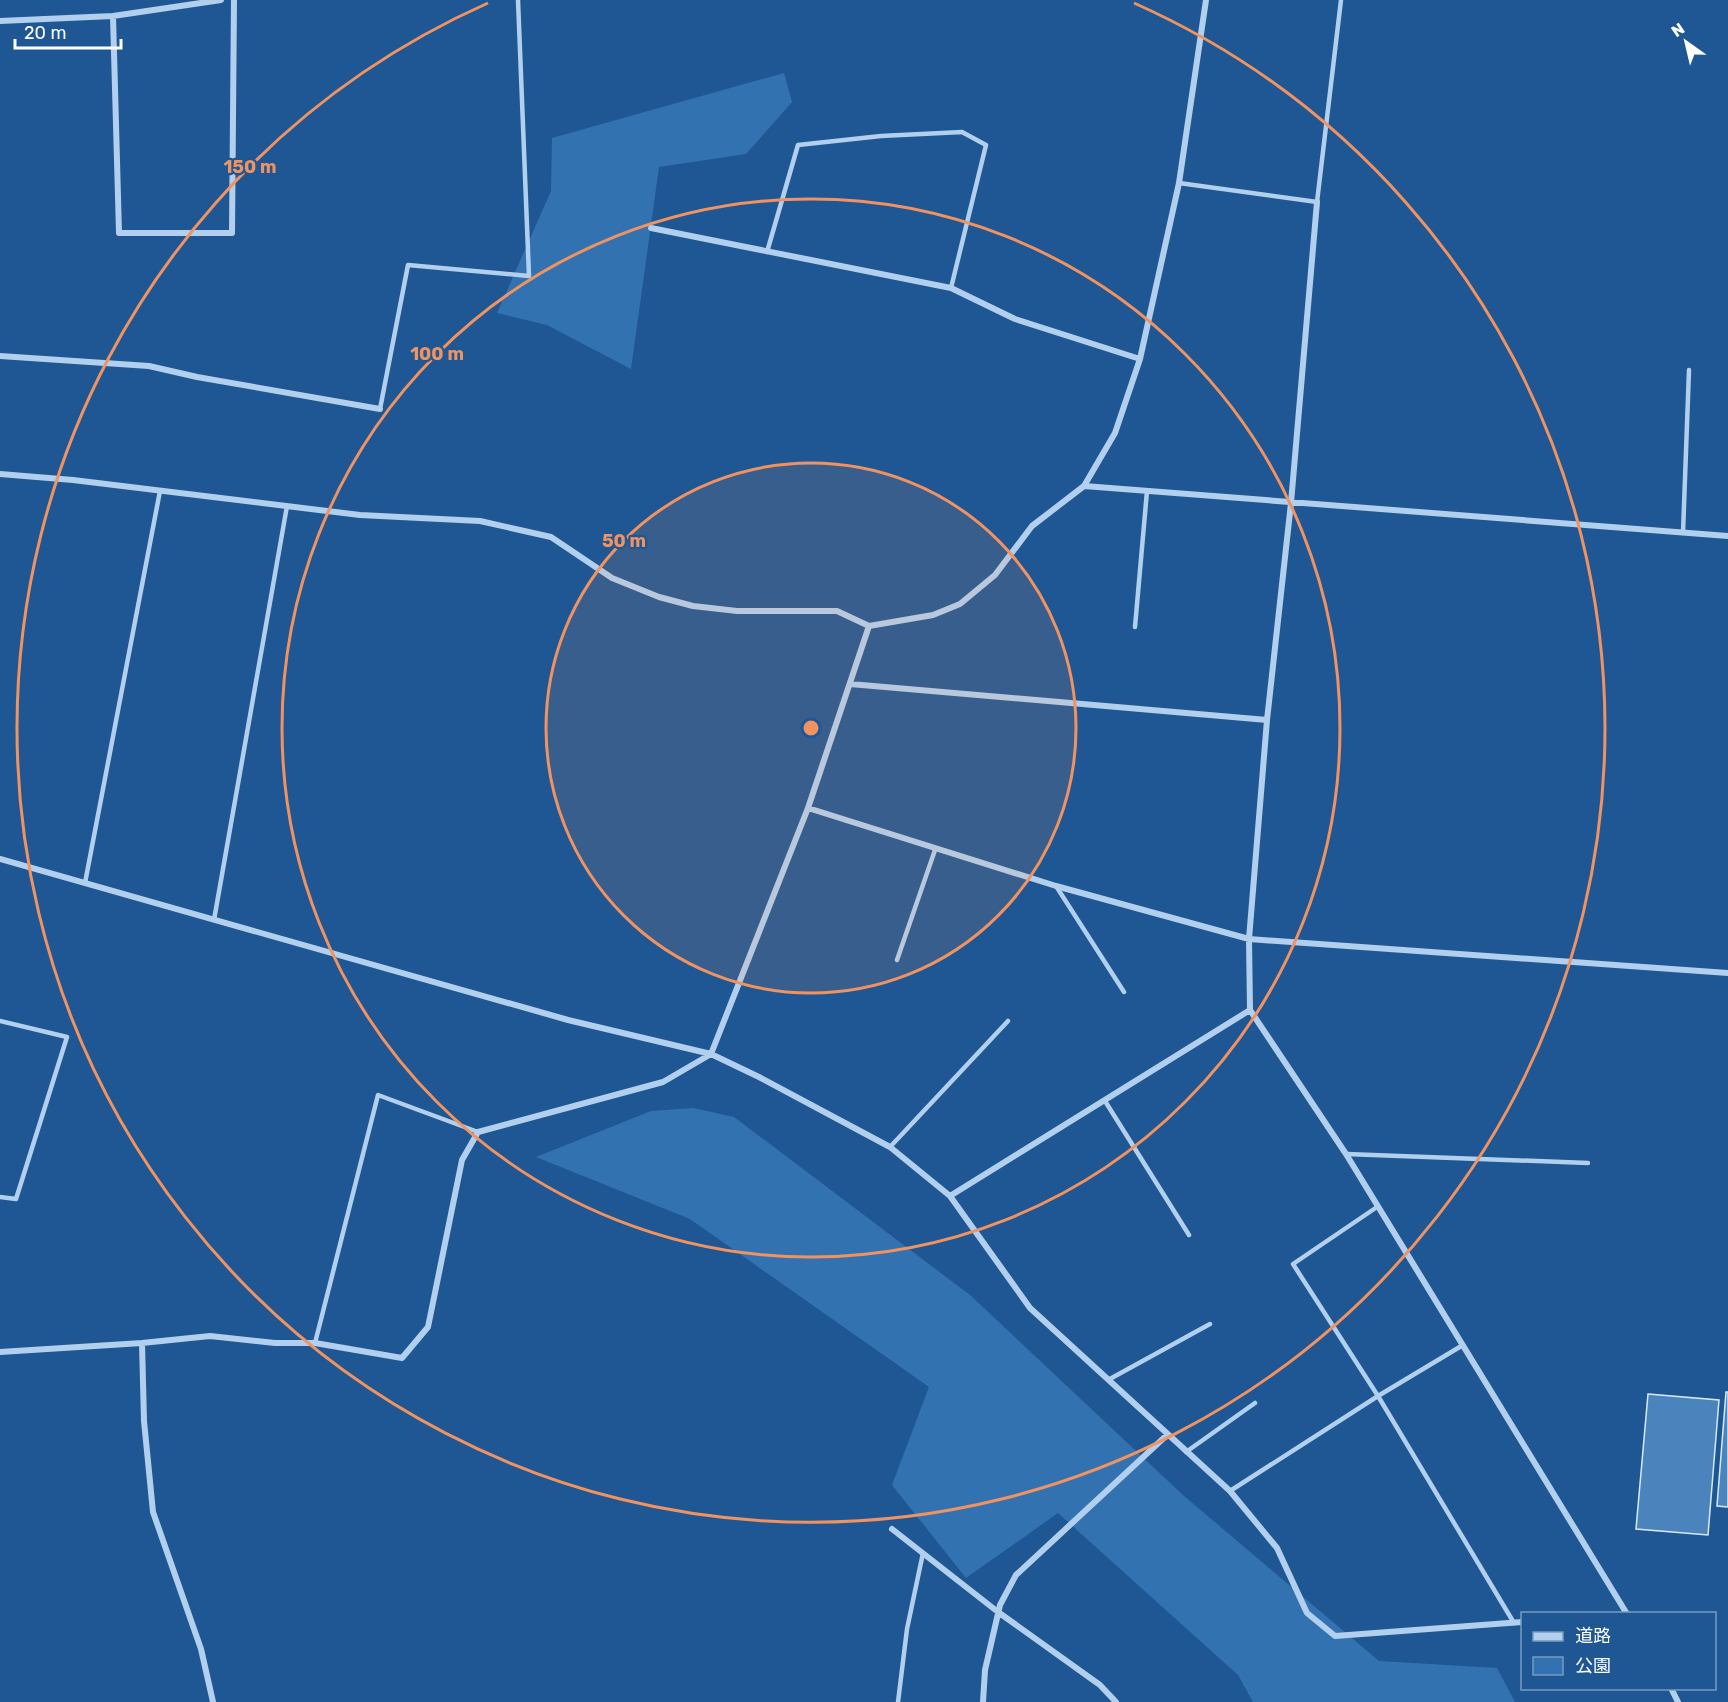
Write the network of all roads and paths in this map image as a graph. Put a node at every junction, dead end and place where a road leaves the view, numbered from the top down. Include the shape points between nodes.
1 (221, 0) edge
2 (234, 0) edge
3 (518, 0) edge
4 (1206, 0) edge
5 (1341, 0) edge
6 (113, 16) junction
7 (0, 21) edge
8 (1179, 183) junction
9 (1317, 202) junction
10 (651, 228) dead end
11 (766, 252) junction
12 (951, 288) junction
13 (0, 356) edge
14 (1140, 359) junction
15 (1689, 370) dead end
16 (380, 409) joint
17 (0, 474) edge
18 (1084, 486) junction
19 (160, 490) junction
20 (1147, 491) junction
21 (1290, 503) junction
22 (287, 506) junction
23 (1683, 533) junction
24 (1728, 536) edge
25 (869, 626) junction
26 (1135, 627) dead end
27 (850, 684) junction
28 (1267, 720) junction
29 (808, 808) junction
30 (935, 850) junction
31 (0, 859) edge
32 (85, 883) junction
33 (1056, 886) junction
34 (214, 921) junction
35 (1250, 939) junction
36 (897, 960) dead end
37 (1728, 973) edge
38 (1124, 992) dead end
39 (1250, 1010) junction
40 (0, 1021) edge
41 (1008, 1021) dead end
42 (711, 1054) junction
43 (1105, 1101) junction
44 (478, 1132) junction
45 (890, 1147) junction
46 (1346, 1154) junction
47 (1588, 1164) dead end
48 (950, 1196) junction
49 (0, 1197) edge
50 (1377, 1207) junction
51 (1189, 1235) dead end
52 (1210, 1324) dead end
53 (142, 1343) junction
54 (315, 1343) junction
55 (1463, 1345) junction
56 (0, 1352) edge
57 (1108, 1380) junction
58 (1378, 1396) junction
59 (1255, 1403) dead end
60 (1167, 1435) junction
61 (1186, 1452) junction
62 (1230, 1491) junction
63 (892, 1529) dead end
64 (923, 1553) junction
65 (998, 1612) junction
66 (1626, 1612) edge
67 (1521, 1622) edge
68 (1514, 1623) junction
69 (213, 1702) edge
70 (898, 1702) edge
71 (983, 1702) edge
72 (1116, 1702) edge

1 - 6 street
2 - 6 street via 232,232 119,233
3 - 16 lane via 529,276 408,265
4 - 8 street
5 - 9 lane
6 - 7 street
8 - 9 lane
8 - 14 street
9 - 21 street
10 - 11 street
11 - 12 street
11 - 12 lane via 798,145 962,132 986,144
12 - 14 street via 1015,319
13 - 16 street via 149,366
14 - 18 street via 1115,433
15 - 23 lane
17 - 19 street
18 - 20 street
18 - 25 street via 1032,526 995,575 960,604 933,615
19 - 22 street
19 - 32 lane
20 - 21 street
20 - 26 lane
21 - 23 street
21 - 28 street
22 - 25 street via 360,515 480,521 551,537 612,578 658,597 737,611 837,611
22 - 34 lane
23 - 24 street
25 - 27 street
27 - 28 street
27 - 29 street
28 - 35 street
29 - 30 street
29 - 42 street
30 - 33 street
30 - 36 lane
31 - 32 street
32 - 34 street
33 - 35 street
33 - 38 lane
34 - 42 street via 568,1020
35 - 37 street
35 - 39 street
39 - 43 street
39 - 46 street
40 - 49 lane via 67,1037 16,1199
41 - 45 lane
42 - 44 street via 663,1082
42 - 45 street
43 - 48 street
43 - 51 lane
44 - 54 street via 462,1160 428,1327 402,1358
44 - 54 lane via 378,1095
45 - 48 street
46 - 47 lane
46 - 50 street
48 - 57 street via 1030,1308
50 - 55 street
50 - 58 lane via 1293,1264
52 - 57 lane
53 - 54 street via 210,1336
53 - 56 street
53 - 69 street via 144,1421 153,1512 201,1649
55 - 58 lane
55 - 66 street
57 - 60 street
58 - 62 lane
58 - 68 lane
59 - 61 lane
60 - 61 street
60 - 65 street via 1016,1575
61 - 62 street
62 - 68 street via 1277,1548 1307,1613 1335,1636
63 - 64 street
64 - 65 street
64 - 70 lane via 907,1629
65 - 71 street via 985,1670
65 - 72 street via 1100,1684
67 - 68 street

